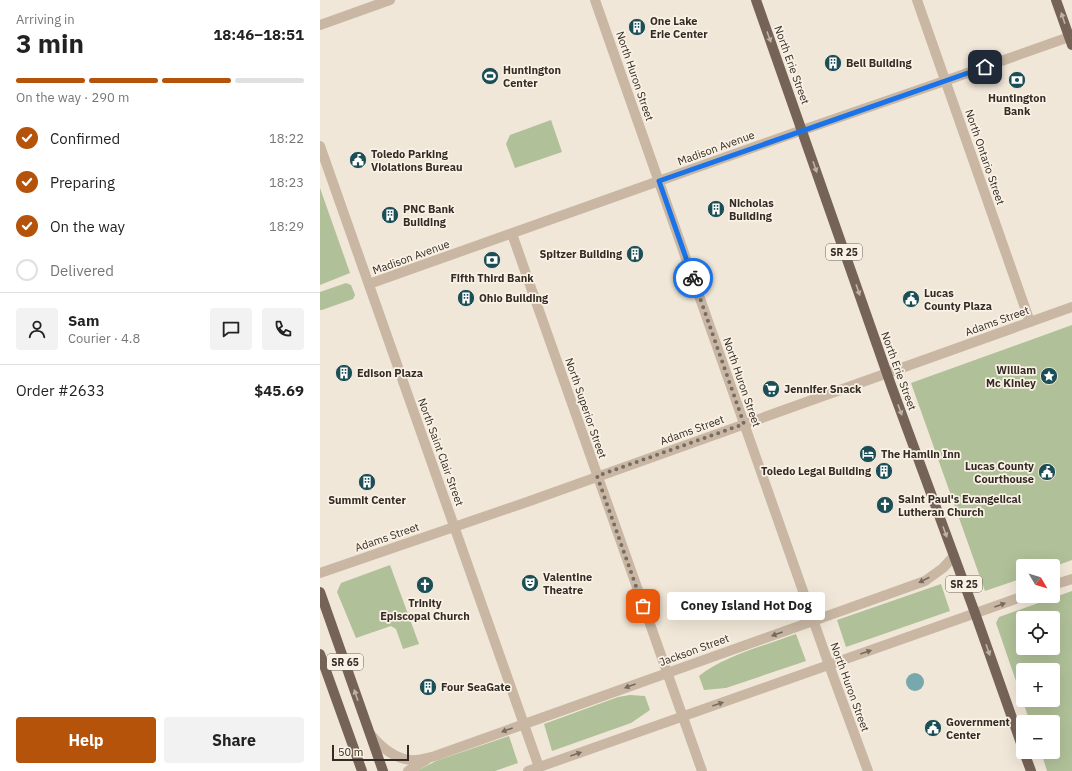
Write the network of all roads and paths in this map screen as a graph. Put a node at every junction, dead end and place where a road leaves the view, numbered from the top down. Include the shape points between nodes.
1 (390, 0) edge
2 (595, 0) edge
3 (756, 0) edge
4 (917, 0) edge
5 (1056, 0) edge
6 (320, 25) edge
7 (1071, 39) edge
8 (946, 81) junction
9 (802, 130) junction
10 (320, 146) edge
11 (659, 181) junction
12 (512, 234) junction
13 (369, 284) junction
14 (1072, 307) edge
15 (1030, 322) junction
16 (887, 373) junction
17 (744, 424) junction
18 (597, 476) junction
19 (454, 526) junction
20 (954, 556) junction
21 (320, 574) edge
22 (1072, 579) edge
23 (1060, 583) edge
24 (320, 592) edge
25 (1016, 599) edge
26 (975, 613) junction
27 (814, 620) junction
28 (320, 654) edge
29 (829, 665) junction
30 (666, 673) junction
31 (682, 717) junction
32 (524, 724) junction
33 (1016, 729) edge
34 (369, 732) junction
35 (435, 756) junction
36 (1027, 759) edge
37 (539, 767) junction
38 (362, 771) edge
39 (383, 771) edge
40 (408, 771) edge
41 (528, 771) edge
42 (702, 771) edge
43 (868, 771) edge
44 (1031, 771) edge

1 - 6 street
2 - 11 street, North Huron Street
3 -> 9 main road, North Erie Street / SR 25
4 - 8 street, North Ontario Street
7 -> 5 main road
7 - 8 street, Madison Avenue
8 - 9 street, Madison Avenue
8 - 15 street, North Ontario Street
9 - 11 street, Madison Avenue
9 -> 16 main road, North Erie Street / SR 25
10 - 13 street, North Saint Clair Street
11 - 12 street, Madison Avenue
11 - 17 street, North Huron Street
12 - 13 street, Madison Avenue
12 - 18 street, North Superior Street
13 - 19 street, North Saint Clair Street
14 - 15 street, Adams Street
15 - 16 street, Adams Street
16 - 17 street, Adams Street
16 -> 20 main road, North Erie Street / SR 25
17 - 18 street, Adams Street
17 - 27 street, North Huron Street
18 - 19 street, Adams Street
18 - 30 street, North Superior Street
19 - 21 street, Adams Street
19 - 32 street, North Saint Clair Street
20 - 26 main road, North Erie Street / SR 25
20 -> 27 street, Jackson Street via 925,581
22 - 23 street
34 -> 24 main road, SR 65
26 -> 25 street
29 -> 26 street
26 -> 33 main road, North Erie Street / SR 25
27 - 29 street, North Huron Street
27 -> 30 street, Jackson Street
28 - 38 main road, SR 65
31 -> 29 street
29 - 43 street, North Huron Street
30 - 31 street, North Superior Street
30 -> 32 street, Jackson Street
37 -> 31 street
31 - 42 street, North Superior Street
32 -> 35 street, Jackson Street
32 - 37 street, North Saint Clair Street
34 - 35 street, Jackson Street via 380,746 399,757 410,760
34 - 39 main road, SR 65
35 - 40 street, Jackson Street
36 - 44 main road
37 - 41 street

